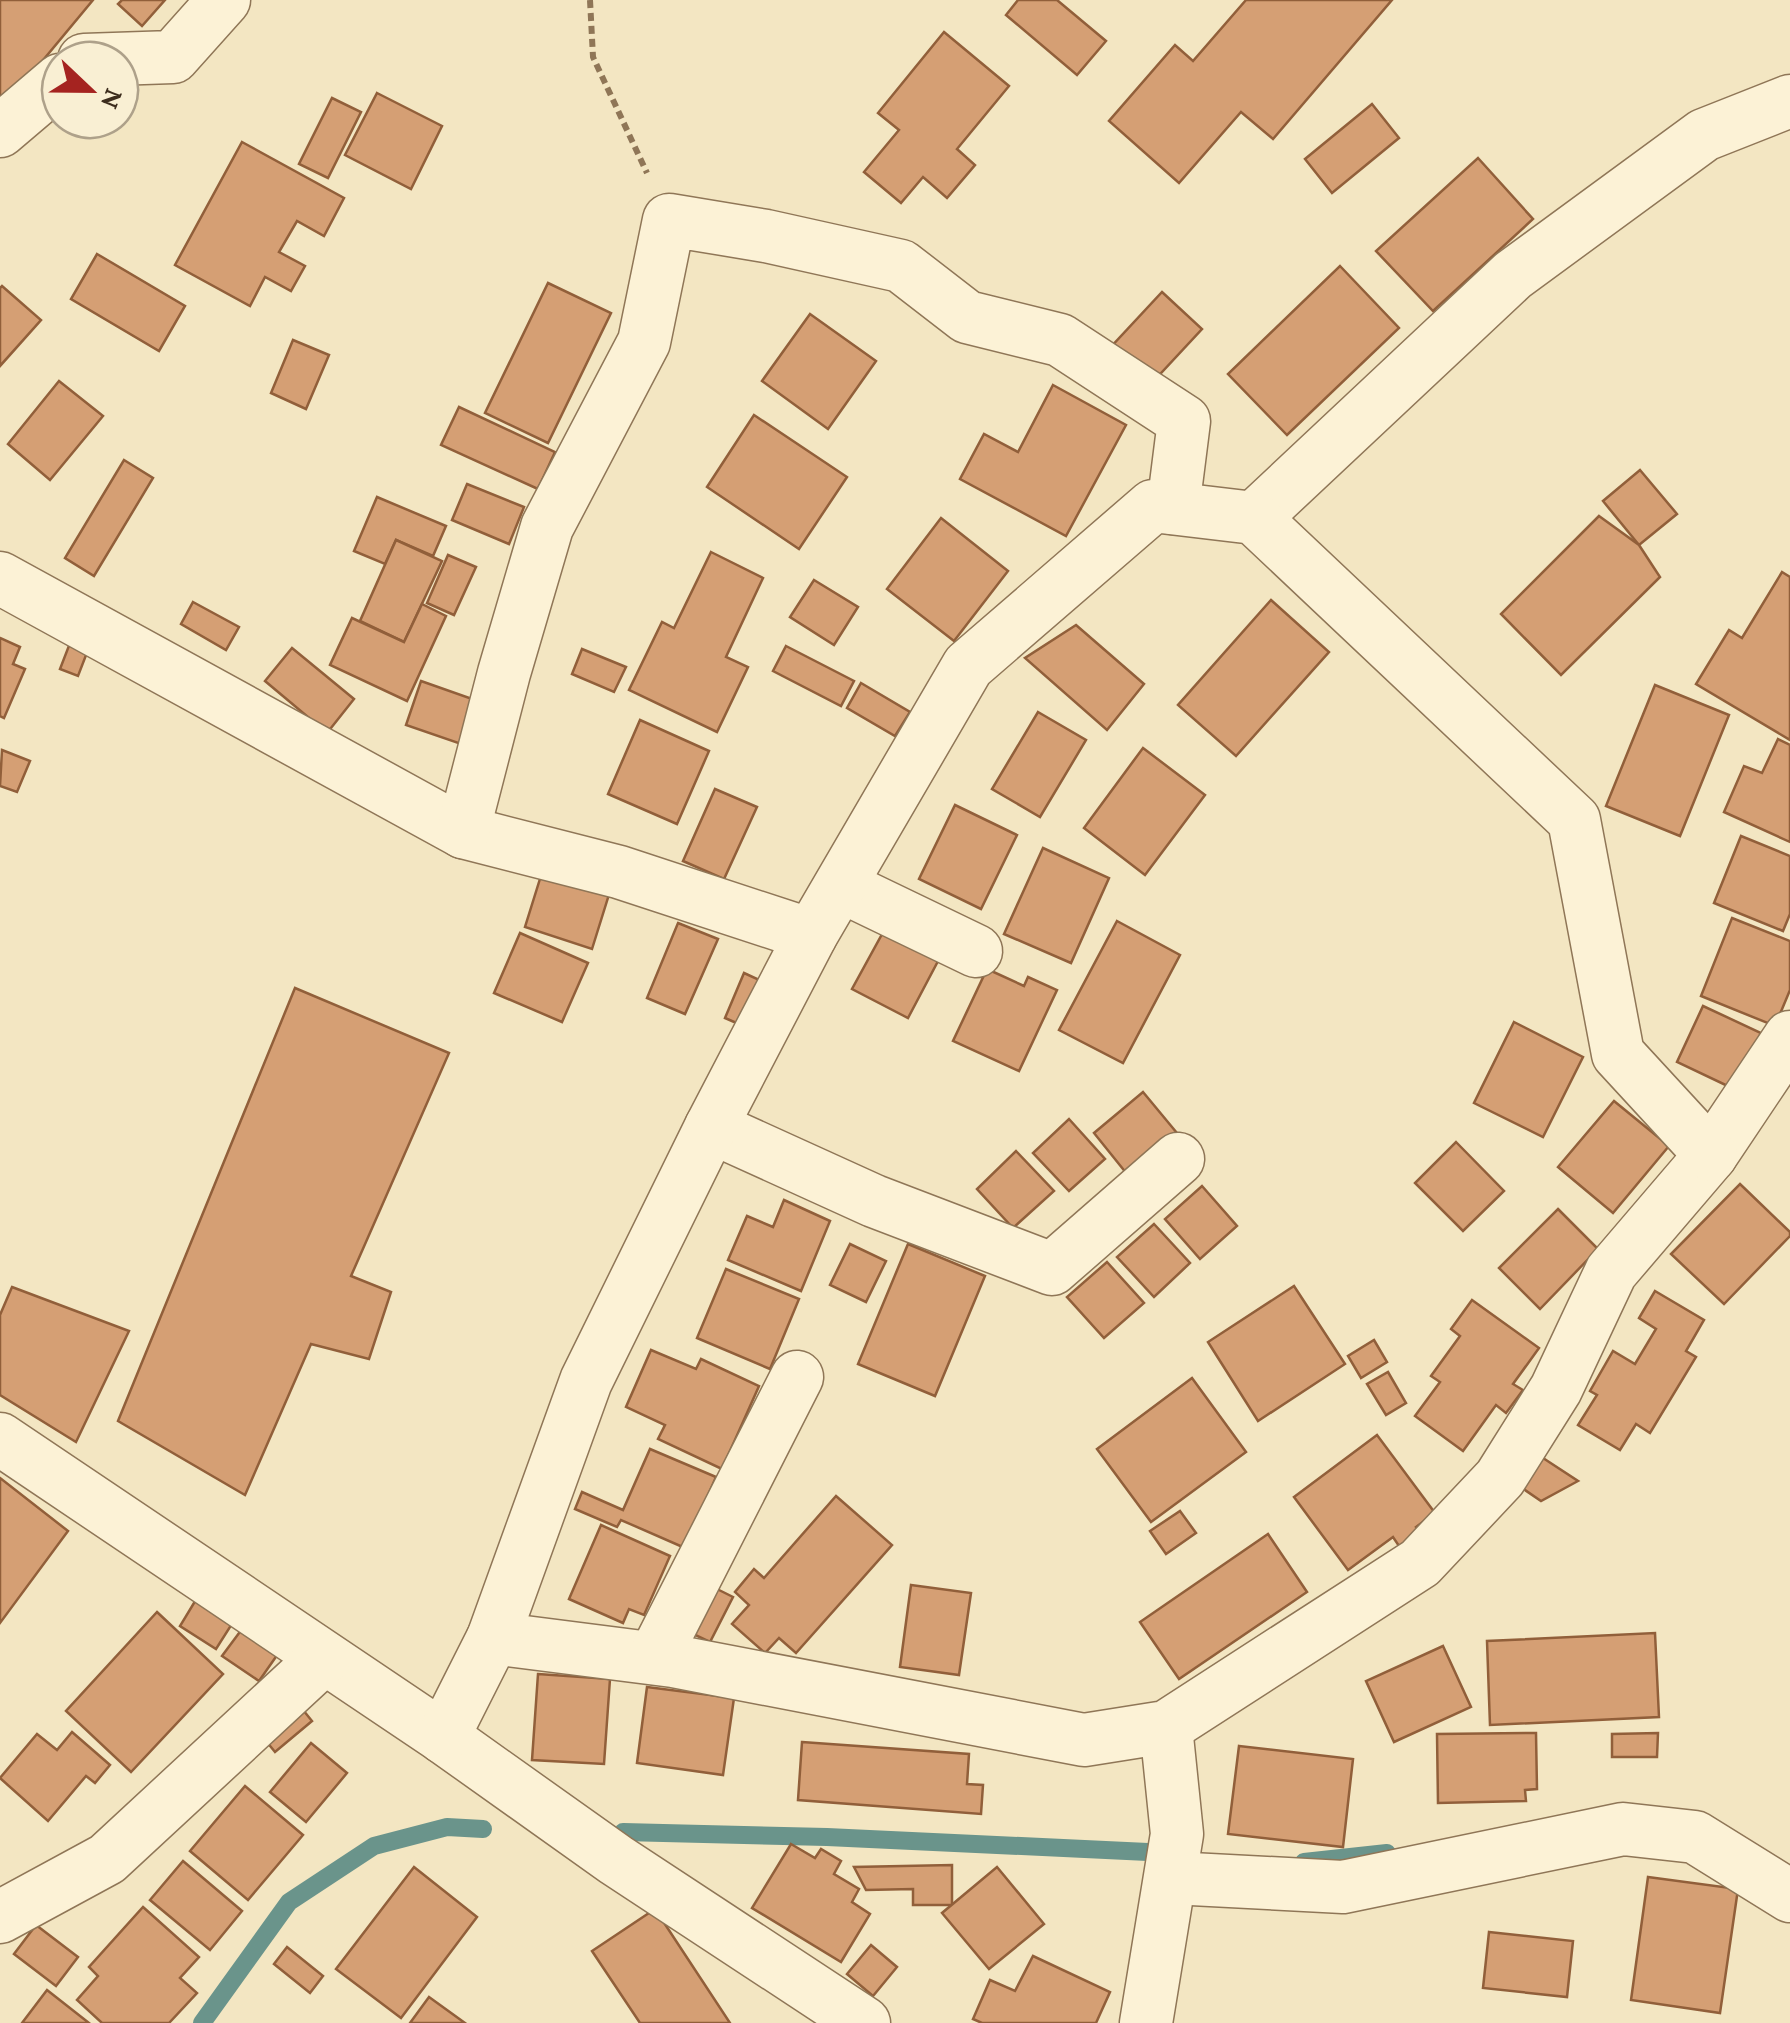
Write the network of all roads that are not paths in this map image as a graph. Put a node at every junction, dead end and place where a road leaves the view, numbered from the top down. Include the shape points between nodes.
1 (224, 0) edge
2 (140, 58) edge
3 (40, 97) edge
4 (1790, 101) edge
5 (0, 131) edge
6 (1173, 508) junction
7 (1254, 518) junction
8 (0, 578) edge
9 (463, 832) junction
10 (841, 886) junction
11 (812, 935) junction
12 (976, 951) dead end
13 (1790, 1037) edge
14 (710, 1127) junction
15 (1711, 1155) junction
16 (1178, 1159) dead end
17 (797, 1376) dead end
18 (0, 1439) edge
19 (493, 1638) junction
20 (324, 1658) junction
21 (654, 1658) junction
22 (1166, 1727) junction
23 (442, 1737) junction
24 (1174, 1860) junction
25 (1790, 1896) edge
26 (0, 1918) edge
27 (864, 2023) edge
28 (1146, 2023) edge

1 - 2 street via 173,57
3 - 5 street
4 - 7 street via 1704,135 1513,274
6 - 7 street
6 - 9 street via 1184,421 1060,340 967,317 901,266 669,220 644,342 547,526
6 - 10 street via 1153,506 968,666
7 - 15 street via 1574,820 1618,1054
8 - 9 street
9 - 11 street via 618,872
10 - 11 street
10 - 12 street
11 - 14 street
13 - 15 street
14 - 16 street via 874,1201 1052,1270
14 - 19 street via 586,1381
15 - 22 street via 1611,1272 1556,1389 1500,1478 1420,1563
17 - 21 street
18 - 20 street
19 - 21 street
19 - 23 street
20 - 23 street
20 - 26 street via 107,1859
21 - 22 street via 1084,1740
22 - 24 street
23 - 27 street
24 - 25 street via 1344,1888 1623,1829 1695,1837
24 - 28 street

